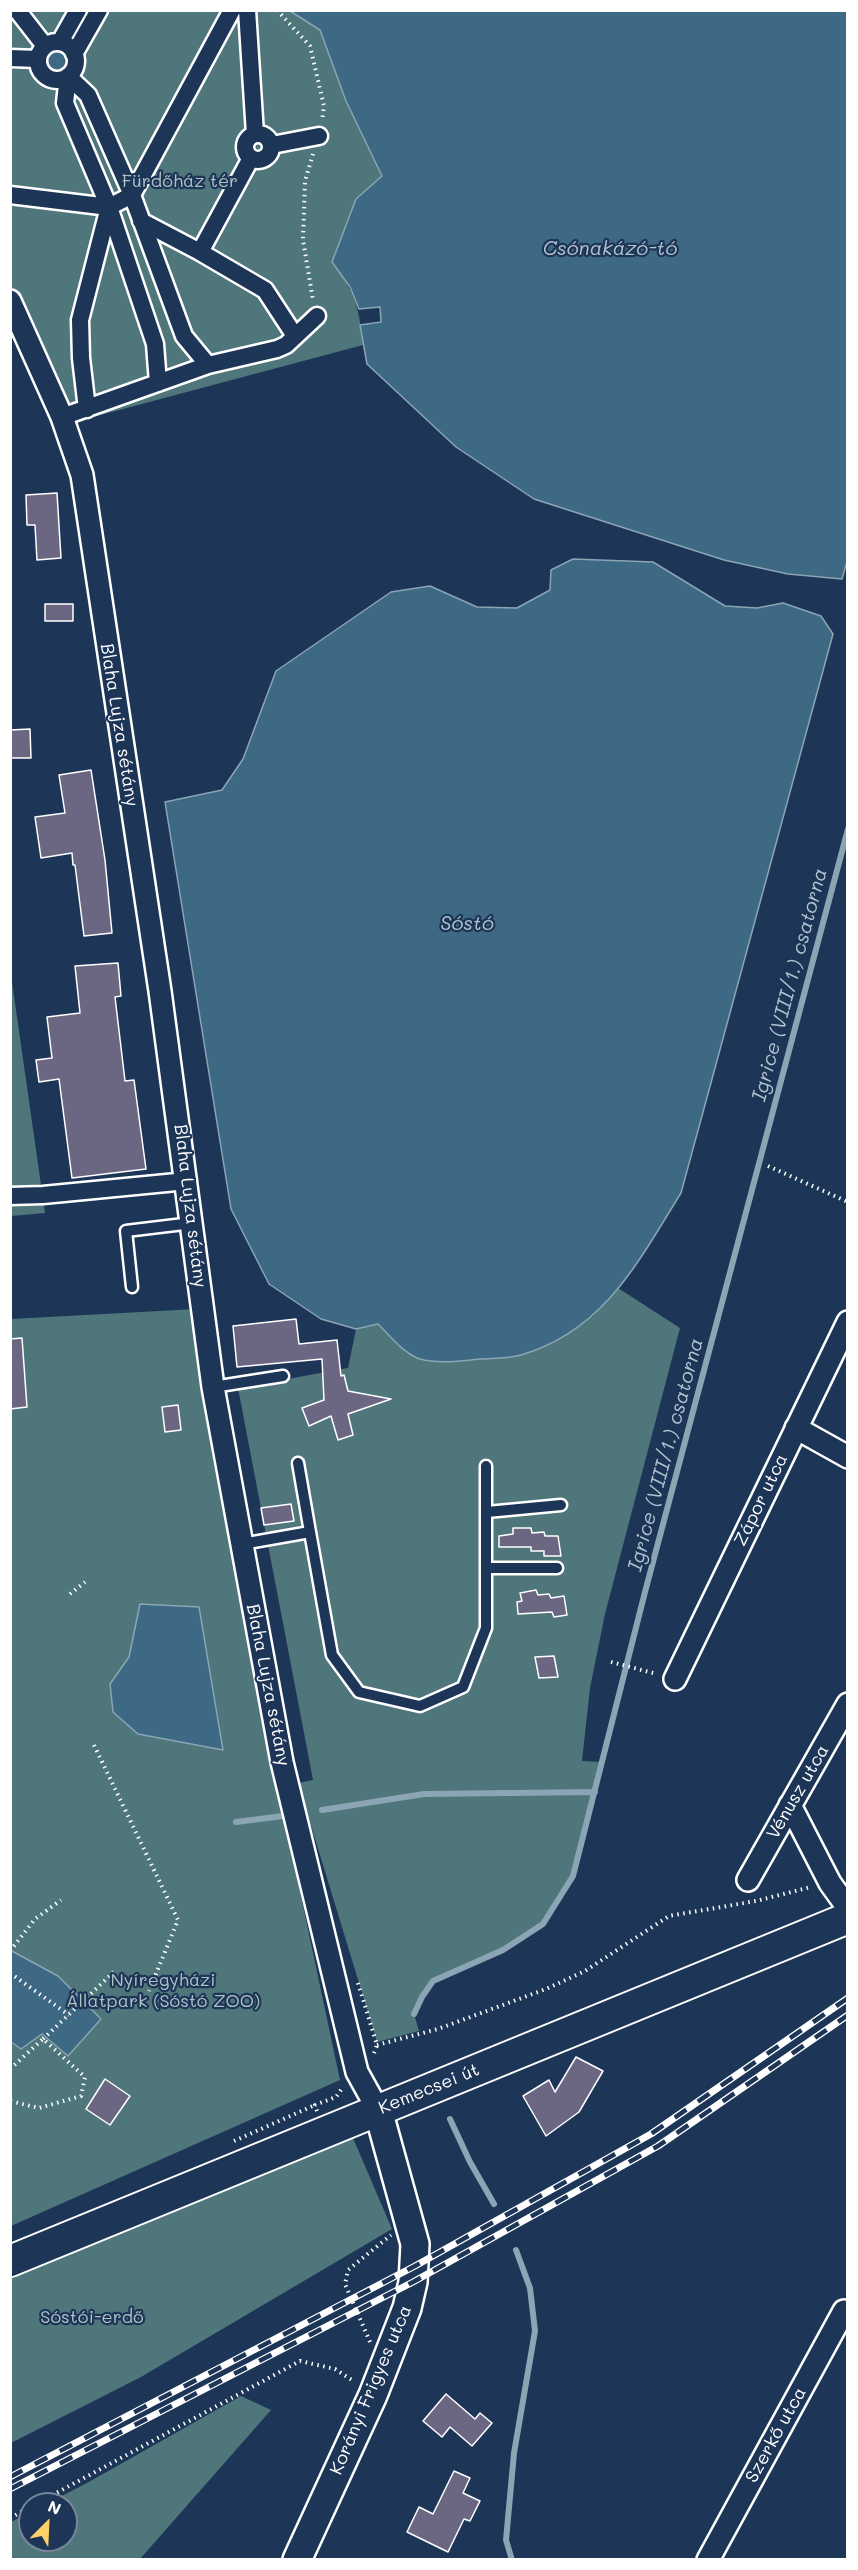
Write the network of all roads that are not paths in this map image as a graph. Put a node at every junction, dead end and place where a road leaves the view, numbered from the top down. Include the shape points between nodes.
1 (16, 10) edge
2 (78, 10) edge
3 (99, 10) edge
4 (232, 10) edge
5 (248, 10) edge
6 (48, 49) junction
7 (74, 54) junction
8 (10, 58) edge
9 (68, 76) junction
10 (255, 134) junction
11 (319, 136) dead end
12 (272, 145) junction
13 (251, 158) junction
14 (10, 195) edge
15 (132, 195) junction
16 (109, 207) junction
17 (141, 221) junction
18 (200, 252) junction
19 (10, 301) edge
20 (317, 315) dead end
21 (184, 336) junction
22 (295, 336) junction
23 (155, 344) junction
24 (208, 365) junction
25 (158, 383) junction
26 (87, 409) junction
27 (62, 417) junction
28 (187, 1181) junction
29 (10, 1196) edge
30 (192, 1223) junction
31 (132, 1287) dead end
32 (848, 1322) edge
33 (283, 1376) dead end
34 (213, 1387) junction
35 (796, 1428) junction
36 (848, 1457) edge
37 (298, 1463) dead end
38 (486, 1466) dead end
39 (561, 1505) dead end
40 (487, 1512) junction
41 (310, 1532) junction
42 (242, 1544) junction
43 (486, 1568) junction
44 (557, 1568) dead end
45 (675, 1679) dead end
46 (848, 1704) edge
47 (790, 1805) junction
48 (748, 1880) dead end
49 (848, 1908) edge
50 (848, 1918) edge
51 (378, 2110) junction
52 (10, 2261) edge
53 (844, 2311) dead end
54 (297, 2559) edge
55 (708, 2559) edge

1 - 6 street
2 - 6 street
3 - 7 street
4 - 15 street
5 - 10 street
6 - 7 street via 66,44
6 - 8 street
6 - 9 street via 41,70 50,78
7 - 9 street via 75,66
9 - 15 street via 88,95
9 - 16 street via 65,103
10 - 12 street via 264,134
10 - 13 street via 245,143
11 - 12 street
12 - 13 street via 264,159
13 - 18 street
14 - 16 street
15 - 16 street
15 - 17 street
16 - 23 street
16 - 26 street via 80,320
17 - 18 street
17 - 21 street
18 - 22 street via 265,290
19 - 27 street, Blaha Lujza sétány
20 - 22 street
21 - 23 street via 172,335
21 - 24 street
22 - 24 street via 277,349
23 - 25 street
24 - 25 street
25 - 26 street
26 - 27 street
27 - 28 street, Blaha Lujza sétány via 82,475
28 - 29 street
28 - 30 street, Blaha Lujza sétány
30 - 31 lane via 126,1232
30 - 34 street, Blaha Lujza sétány
32 - 35 street, Zápor utca
33 - 34 lane
34 - 42 street, Blaha Lujza sétány
35 - 36 street
35 - 45 street, Zápor utca
37 - 41 lane
38 - 40 lane
39 - 40 lane
40 - 43 lane
41 - 42 lane
41 - 43 lane via 332,1655 359,1692 420,1706 463,1687 486,1628
42 - 51 street, Blaha Lujza sétány via 288,1785 357,2072
43 - 44 lane
46 - 47 street, Vénusz utca
47 - 48 street, Vénusz utca
47 - 49 street via 830,1883
50 - 51 main road, Kemecsei út
51 - 52 main road, Kemecsei út
51 - 54 street, Korányi Frigyes utca via 415,2244 413,2282 377,2385
53 - 55 street, Szerkő utca

